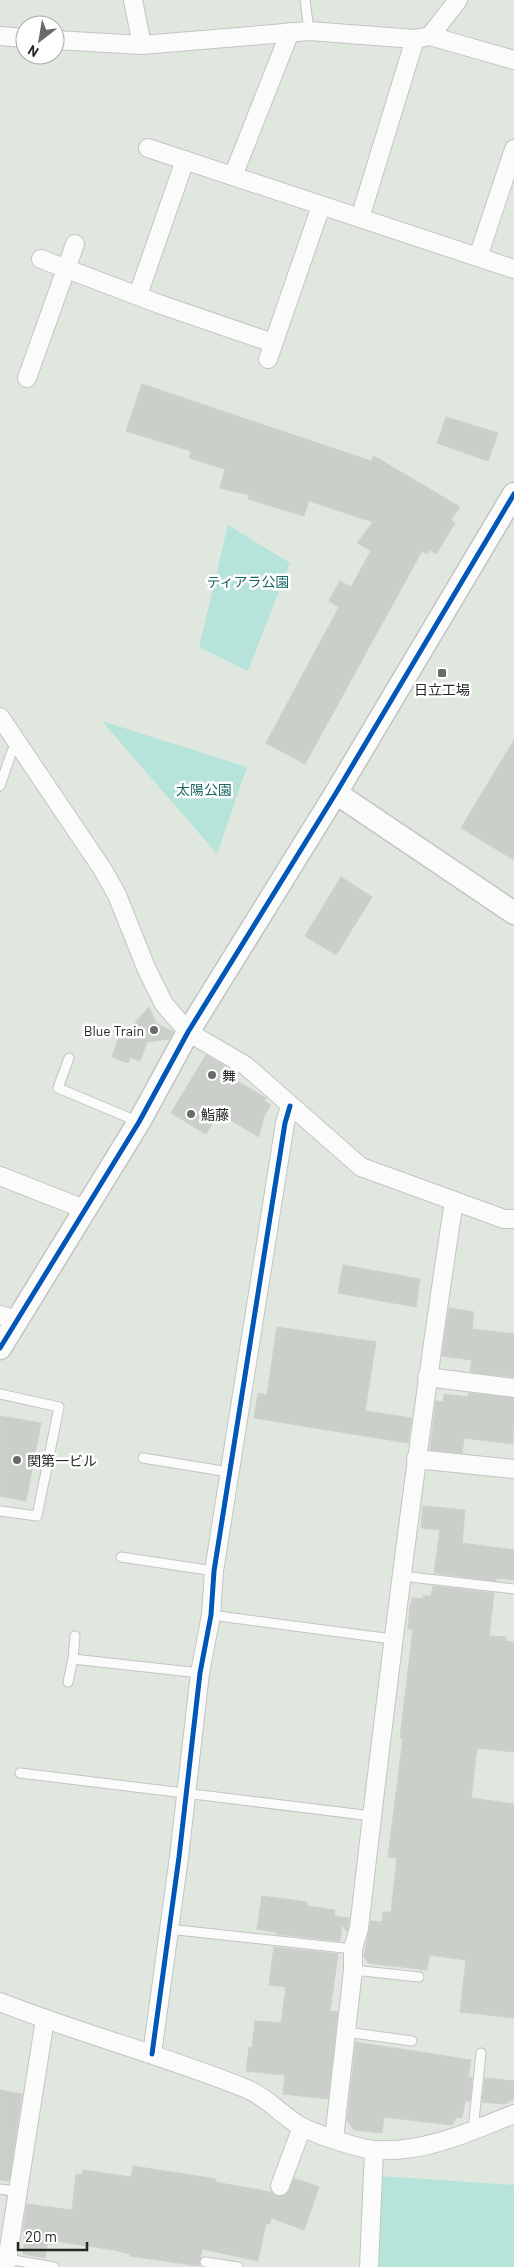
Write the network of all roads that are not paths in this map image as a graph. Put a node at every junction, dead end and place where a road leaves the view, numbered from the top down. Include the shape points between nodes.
1 (133, 0) edge
2 (305, 0) edge
3 (458, 0) edge
4 (309, 31) junction
5 (290, 32) junction
6 (0, 36) edge
7 (15, 37) edge
8 (422, 37) junction
9 (65, 41) edge
10 (142, 45) junction
11 (514, 60) edge
12 (148, 148) dead end
13 (514, 149) edge
14 (185, 160) junction
15 (233, 176) junction
16 (321, 206) junction
17 (360, 218) junction
18 (75, 244) dead end
19 (478, 257) junction
20 (42, 259) dead end
21 (66, 268) junction
22 (514, 269) edge
23 (138, 295) junction
24 (27, 378) dead end
25 (514, 494) edge
26 (0, 717) edge
27 (21, 747) junction
28 (0, 786) edge
29 (336, 793) junction
30 (514, 913) edge
31 (188, 1032) junction
32 (69, 1058) dead end
33 (290, 1106) junction
34 (139, 1122) junction
35 (0, 1176) edge
36 (454, 1200) junction
37 (84, 1209) junction
38 (514, 1219) edge
39 (9, 1318) edge
40 (0, 1348) edge
41 (427, 1377) junction
42 (514, 1388) edge
43 (0, 1394) edge
44 (143, 1458) dead end
45 (416, 1459) junction
46 (514, 1469) edge
47 (229, 1472) junction
48 (0, 1511) edge
49 (121, 1557) dead end
50 (214, 1571) junction
51 (402, 1576) junction
52 (514, 1589) edge
53 (211, 1615) junction
54 (76, 1636) dead end
55 (392, 1639) junction
56 (73, 1659) junction
57 (200, 1673) junction
58 (68, 1682) dead end
59 (20, 1773) dead end
60 (187, 1793) junction
61 (372, 1816) junction
62 (168, 1928) junction
63 (353, 1949) junction
64 (353, 1970) junction
65 (419, 1977) dead end
66 (0, 2002) edge
67 (45, 2019) junction
68 (346, 2032) junction
69 (412, 2041) dead end
70 (481, 2053) dead end
71 (152, 2054) junction
72 (514, 2114) edge
73 (302, 2127) junction
74 (473, 2130) junction
75 (334, 2139) junction
76 (374, 2150) junction
77 (280, 2186) dead end
78 (0, 2190) edge
79 (18, 2192) junction
80 (205, 2262) dead end
81 (6, 2263) edge
82 (54, 2267) edge
83 (238, 2267) edge
84 (369, 2267) edge

1 - 10 street
2 - 4 lane
3 - 8 street
4 - 5 street
4 - 8 street
5 - 10 street
5 - 15 street
6 - 7 street
8 - 11 street
8 - 17 street
9 - 10 street
12 - 14 street
13 - 19 street
14 - 15 street
14 - 23 street
15 - 16 street
16 - 17 street
16 - 23 street via 271,351
17 - 19 street
18 - 21 street
19 - 22 street
20 - 21 street
21 - 23 street
21 - 24 street
25 - 29 street
26 - 27 street
27 - 28 lane via 12,751
27 - 31 street via 103,870 164,1004
29 - 30 street
29 - 31 street
31 - 33 street via 246,1066
31 - 34 street
32 - 34 lane via 58,1088
33 - 36 street via 361,1167
33 - 47 street
34 - 37 street
35 - 37 street
36 - 38 street via 504,1219
36 - 41 street
37 - 39 street
39 - 40 street
41 - 42 street
41 - 45 street
43 - 48 lane via 59,1407 37,1516
44 - 47 lane
45 - 46 street
45 - 51 street
47 - 50 street
49 - 50 lane
50 - 53 street
51 - 52 lane
51 - 55 street
53 - 55 lane
53 - 57 street
54 - 56 lane
55 - 61 street
56 - 57 lane
56 - 58 lane
57 - 60 street
59 - 60 lane
60 - 61 lane
60 - 62 street
61 - 63 street via 359,1928
62 - 63 lane
62 - 71 street
63 - 64 street
64 - 65 lane
64 - 68 street
66 - 67 street
67 - 71 street
67 - 79 street
68 - 69 lane
68 - 75 street
70 - 74 lane
71 - 73 street via 250,2090
72 - 74 street
73 - 75 street
73 - 77 street
74 - 76 street via 414,2149
75 - 76 street
76 - 84 street
78 - 79 lane
79 - 81 street
80 - 83 lane
81 - 82 lane

